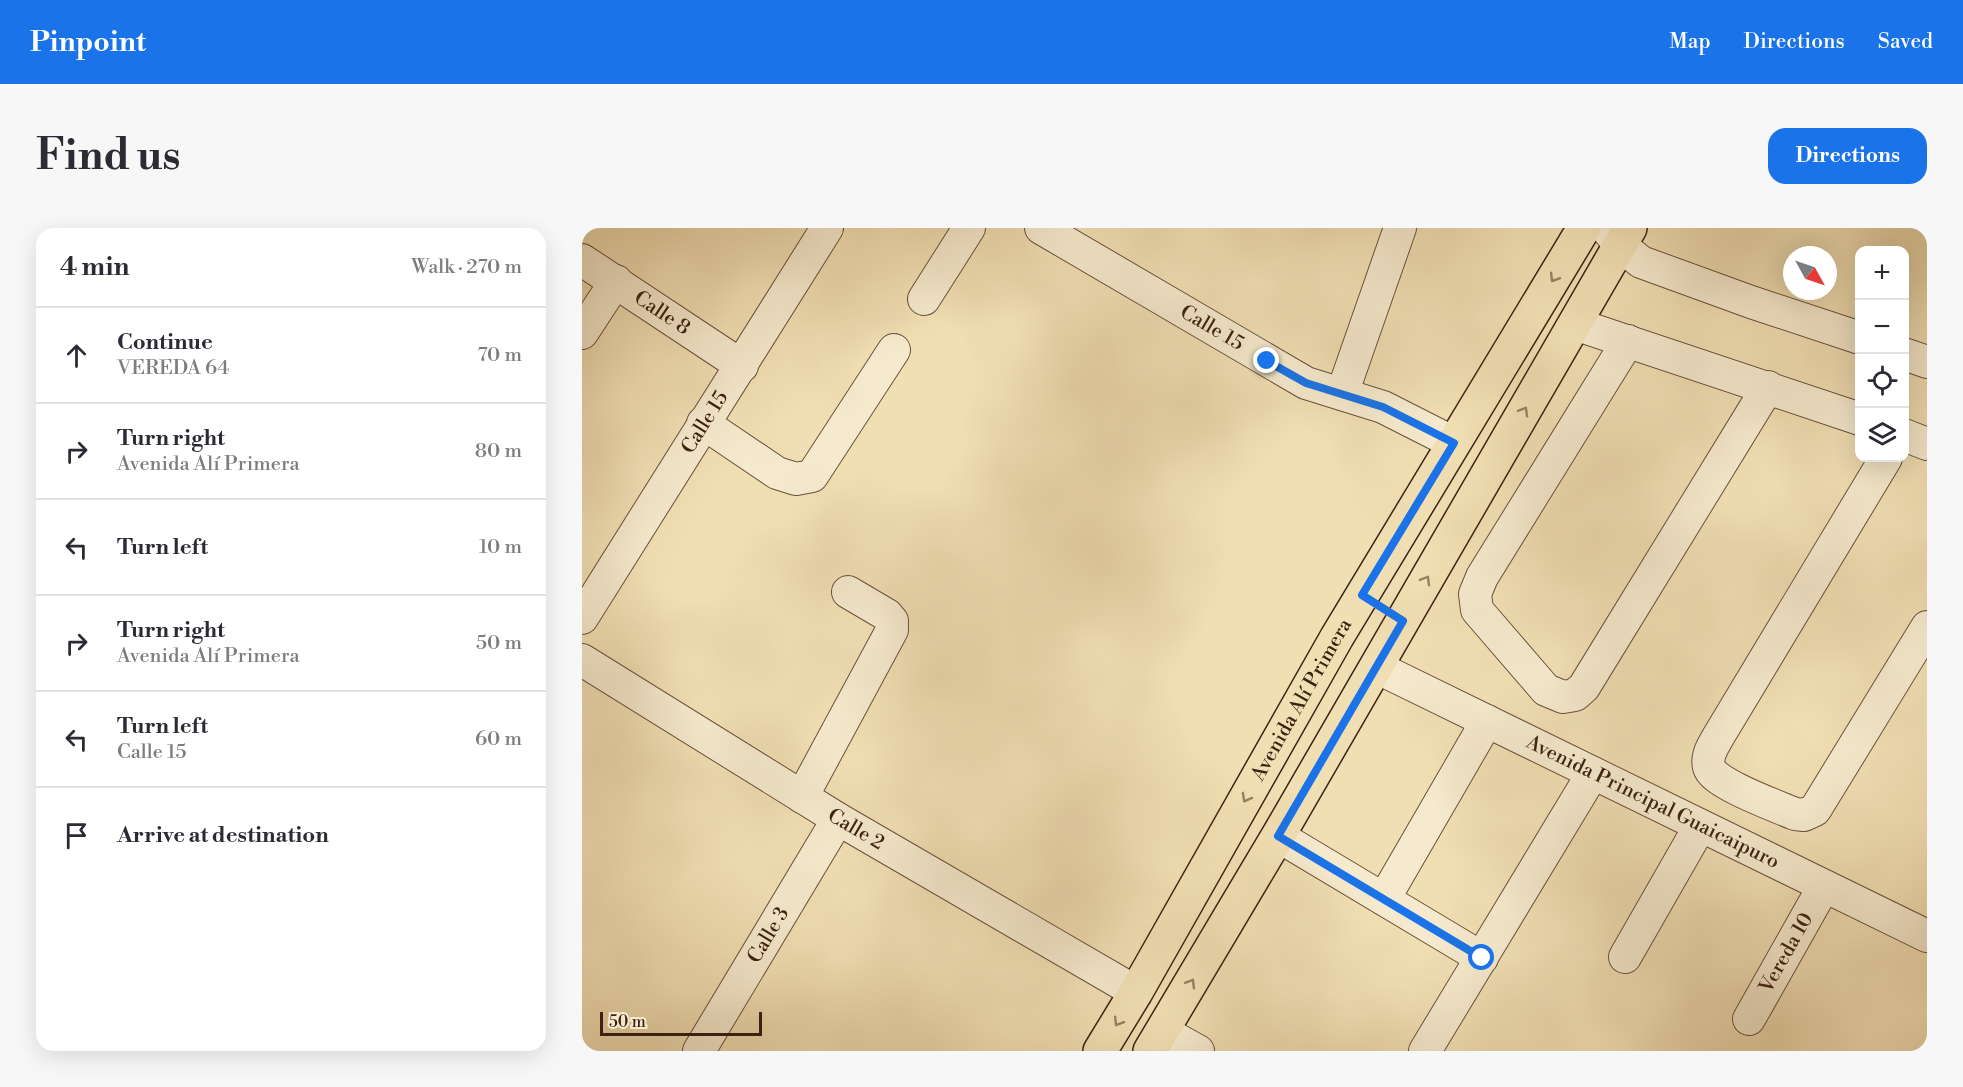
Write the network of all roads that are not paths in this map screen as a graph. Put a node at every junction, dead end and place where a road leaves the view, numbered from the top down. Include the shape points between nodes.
1 (827, 228) edge
2 (969, 228) edge
3 (1041, 228) edge
4 (1400, 228) edge
5 (1584, 228) edge
6 (1619, 234) edge
7 (582, 260) edge
8 (616, 281) junction
9 (924, 299) dead end
10 (1575, 324) junction
11 (582, 333) edge
12 (1855, 337) edge
13 (1628, 341) junction
14 (894, 350) dead end
15 (1909, 355) edge
16 (1927, 362) edge
17 (742, 366) junction
18 (1768, 387) junction
19 (1342, 394) junction
20 (1855, 417) edge
21 (703, 423) junction
22 (1909, 437) edge
23 (1454, 443) junction
24 (1927, 444) edge
25 (1884, 462) edge
26 (849, 592) dead end
27 (1362, 595) junction
28 (582, 618) edge
29 (1403, 621) junction
30 (1927, 627) edge
31 (582, 660) edge
32 (1376, 667) junction
33 (1487, 721) junction
34 (1593, 773) junction
35 (802, 797) junction
36 (838, 819) junction
37 (1700, 826) junction
38 (1278, 836) junction
39 (1824, 886) junction
40 (1384, 899) junction
41 (1927, 936) edge
42 (1625, 957) dead end
43 (1482, 958) junction
44 (1136, 992) junction
45 (1749, 1019) dead end
46 (1156, 1041) edge
47 (699, 1051) edge
48 (1100, 1051) edge
49 (1198, 1051) edge
50 (1425, 1051) edge

1 - 17 street, Calle 15
2 - 9 street
3 - 19 street, Calle 15 via 1306,383
4 - 19 street
5 -> 23 main road, Avenida Alí Primera
6 - 10 main road
6 - 12 street via 1641,262
7 - 8 street, Calle 8
8 - 11 street
8 - 17 street, Calle 8
10 - 13 street
29 -> 10 main road
13 - 18 street
13 - 18 street via 1475,594 1477,610 1546,690 1563,697 1575,695 1584,687
14 - 21 street via 812,476 796,479 777,473
15 - 16 street
17 - 21 street, Calle 15
18 - 20 street
19 - 23 street, Calle 15 via 1383,407
21 - 28 street, Calle 15
22 - 24 street
23 - 27 main road, Avenida Alí Primera
25 - 30 street via 1718,736 1708,756 1709,770 1719,780 1795,814 1815,810
26 - 35 street via 887,615 892,630
27 - 29 main road
27 -> 44 main road, Avenida Alí Primera
29 - 32 main road
31 - 35 street, Calle 2
32 - 33 street, Avenida Principal Guaicaipuro
32 - 38 main road
33 - 34 street, Avenida Principal Guaicaipuro
33 - 40 street
34 - 37 street, Avenida Principal Guaicaipuro
34 - 43 street
35 - 36 street, Calle 2
36 - 44 street, Calle 2
36 - 47 street, Calle 3
37 - 39 street, Avenida Principal Guaicaipuro
37 - 42 street
38 - 40 street
46 -> 38 main road
39 - 41 street, Avenida Principal Guaicaipuro
39 - 45 street, Vereda 10
40 - 43 street
43 - 50 street
44 -> 48 main road, Avenida Alí Primera
46 - 49 street

